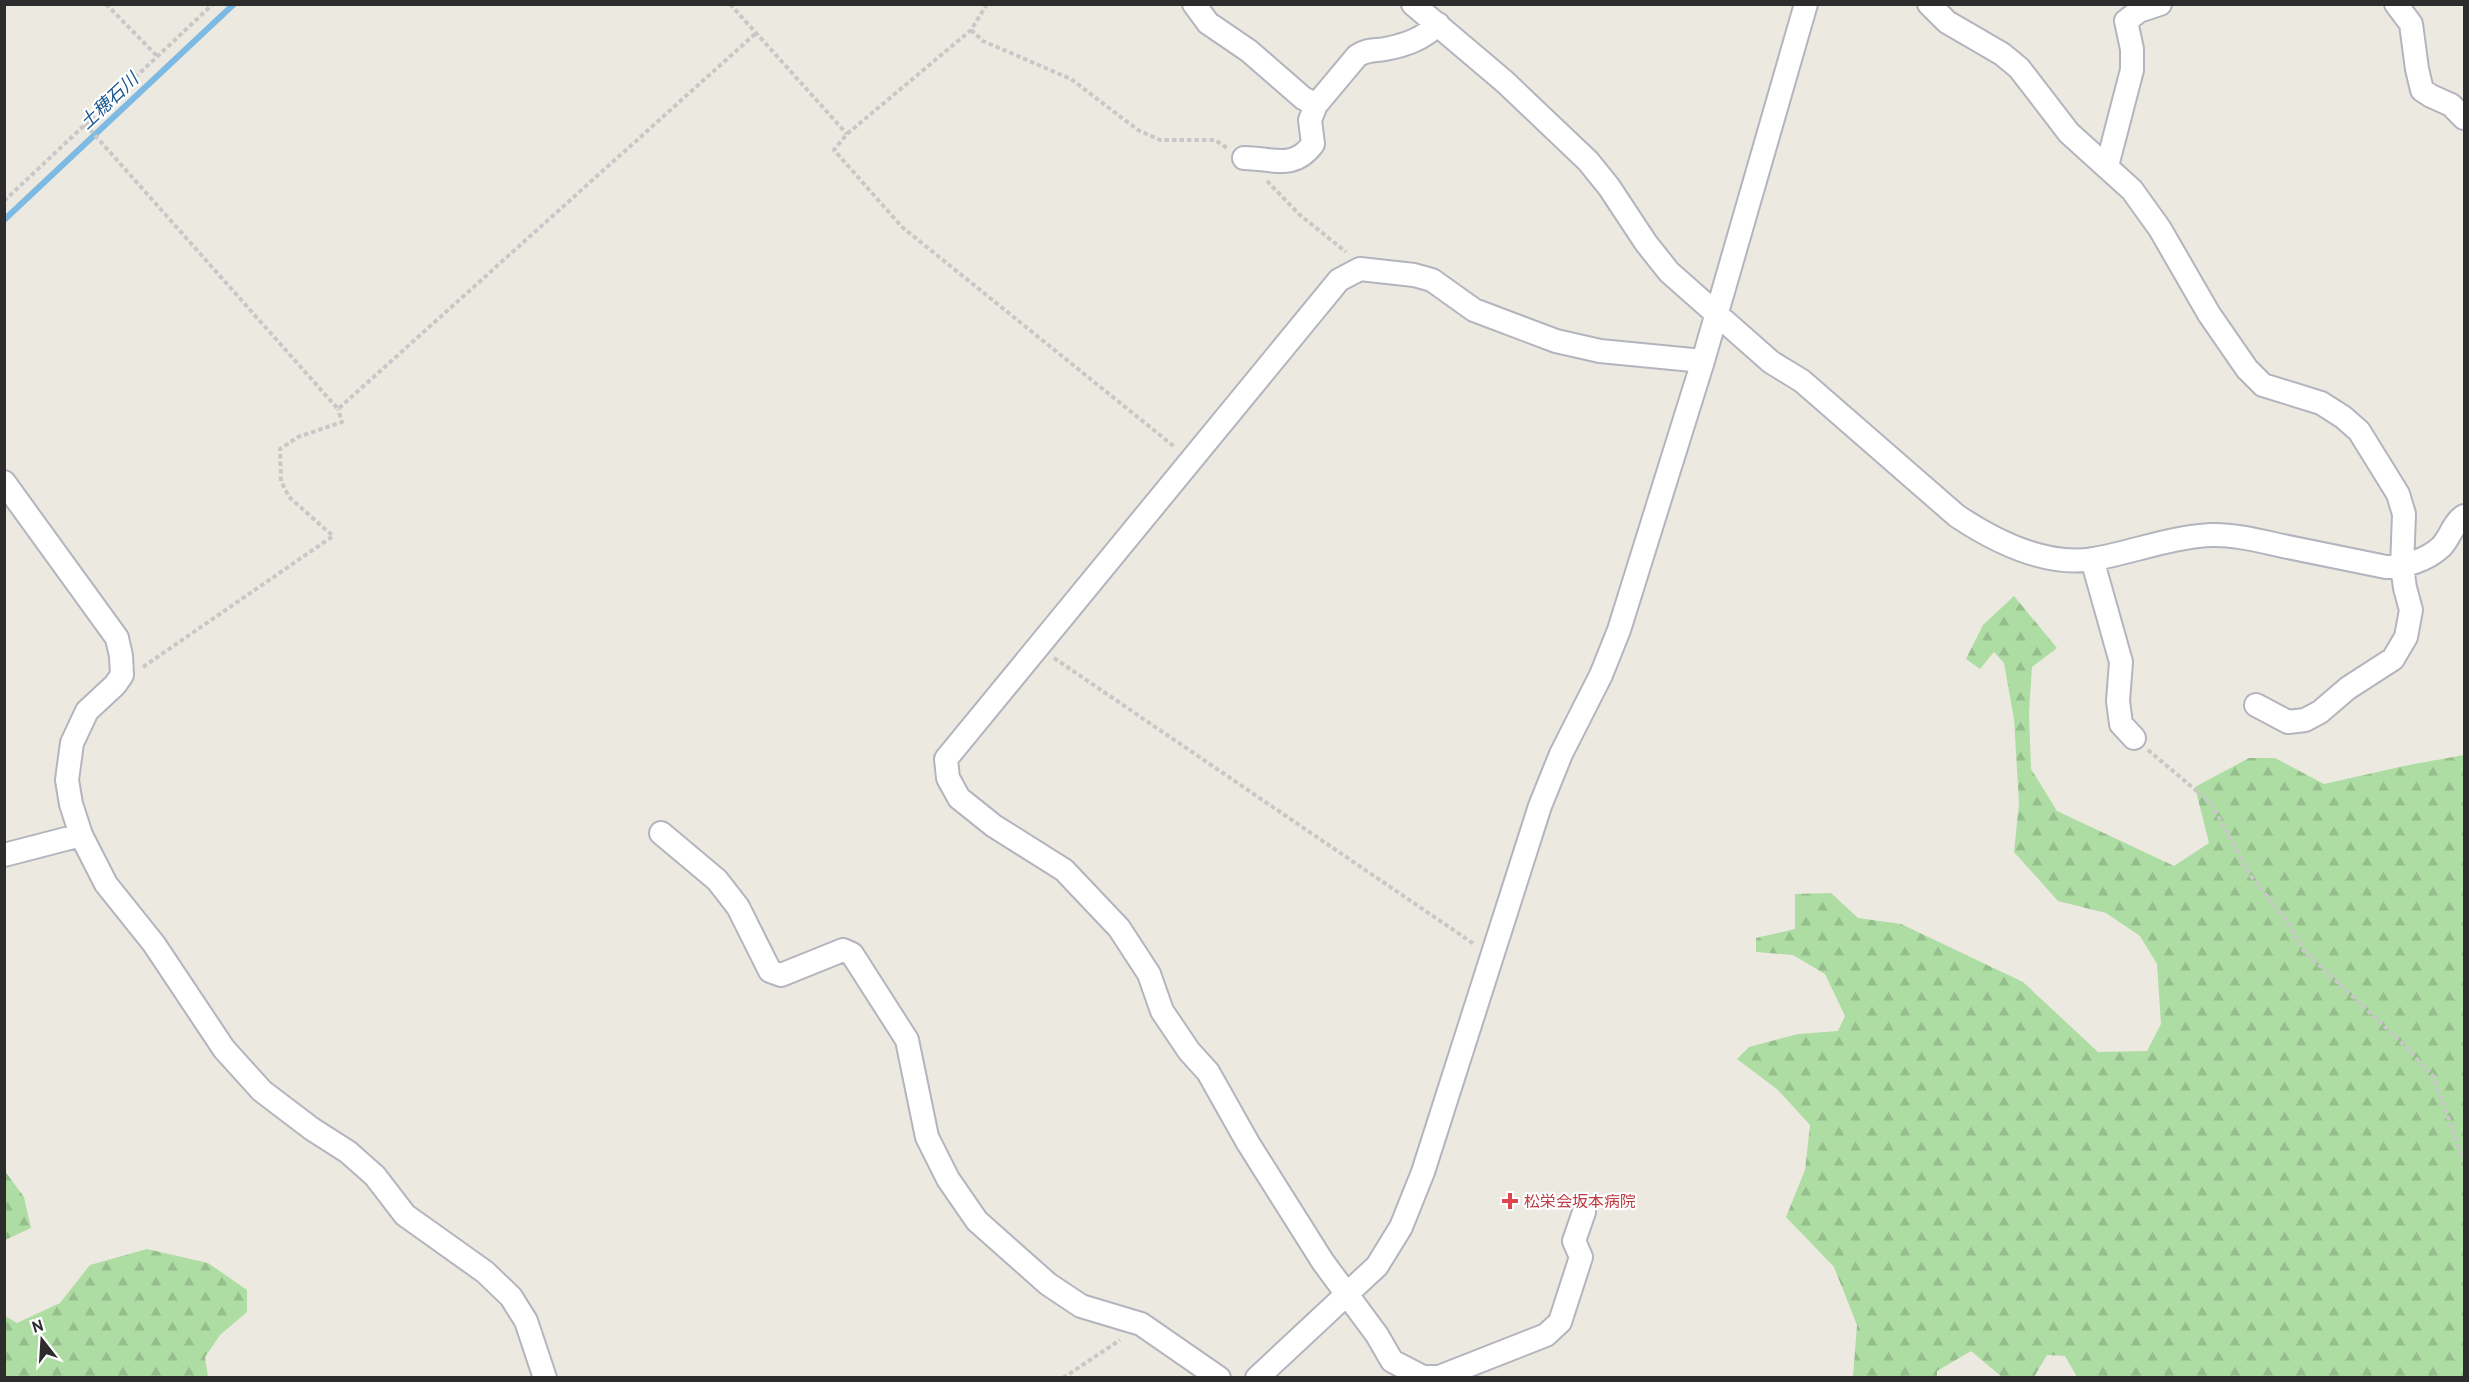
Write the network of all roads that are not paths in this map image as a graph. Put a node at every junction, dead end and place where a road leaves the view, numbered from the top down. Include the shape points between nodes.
1 (1194, 4) edge
2 (1413, 4) edge
3 (1806, 4) edge
4 (1929, 4) edge
5 (2160, 4) edge
6 (2396, 4) edge
7 (1438, 24) junction
8 (1316, 105) junction
9 (2464, 117) edge
10 (1244, 158) road end
11 (2107, 166) junction
12 (1717, 315) junction
13 (1703, 361) junction
14 (4, 482) edge
15 (2464, 516) edge
16 (2092, 560) junction
17 (2402, 567) junction
18 (2256, 705) dead end
19 (2134, 738) road end
20 (661, 833) dead end
21 (81, 835) junction
22 (4, 855) edge
23 (1584, 1212) dead end
24 (1348, 1295) junction
25 (1260, 1375) edge
26 (545, 1377) edge
27 (1219, 1377) edge
28 (1439, 1377) edge

1 - 8 street via 1208,23
2 - 7 street
3 - 12 street
4 - 11 street via 1947,22 2019,68 2069,133
5 - 11 street via 2139,11 2126,21 2132,70
6 - 9 street via 2411,24 2422,90 2451,105
7 - 8 street via 1413,42 1365,50
7 - 12 street via 1588,161 1669,272
8 - 10 street via 1310,120 1313,144 1306,153 1275,163
11 - 17 street via 2132,190 2160,229 2209,314 2247,369 2263,385 2321,403 2359,431 2398,494 2404,514
12 - 13 street
12 - 16 street via 1771,362 1802,381 1957,516 1985,535 2035,555
13 - 24 street via 1619,630 1540,806 1423,1172 1401,1227 1377,1266
13 - 24 street via 1600,351 1556,341 1474,310 1432,280 1414,275 1360,269 1339,280 946,759 948,778 959,798 994,826 1064,870 1119,928 1149,974 1161,1011 1208,1072 1248,1143
14 - 21 street via 117,638 121,656 122,675 87,711 72,743 67,780
15 - 17 street via 2440,548
16 - 17 street via 2211,535
16 - 19 street via 2121,662 2121,724
17 - 18 street via 2412,610 2406,638 2393,659 2305,720 2288,722
20 - 27 street via 717,880 738,907 770,971 781,975 843,951 852,954 907,1040 927,1137 948,1179 976,1221 1048,1284 1081,1306 1142,1324
21 - 22 street
21 - 26 street via 106,884 154,944 224,1049 262,1091 375,1176 405,1215 485,1272 511,1297 526,1321
23 - 28 street via 1574,1241 1581,1257 1560,1322 1546,1335
24 - 25 street
24 - 28 street via 1392,1361 1423,1377

